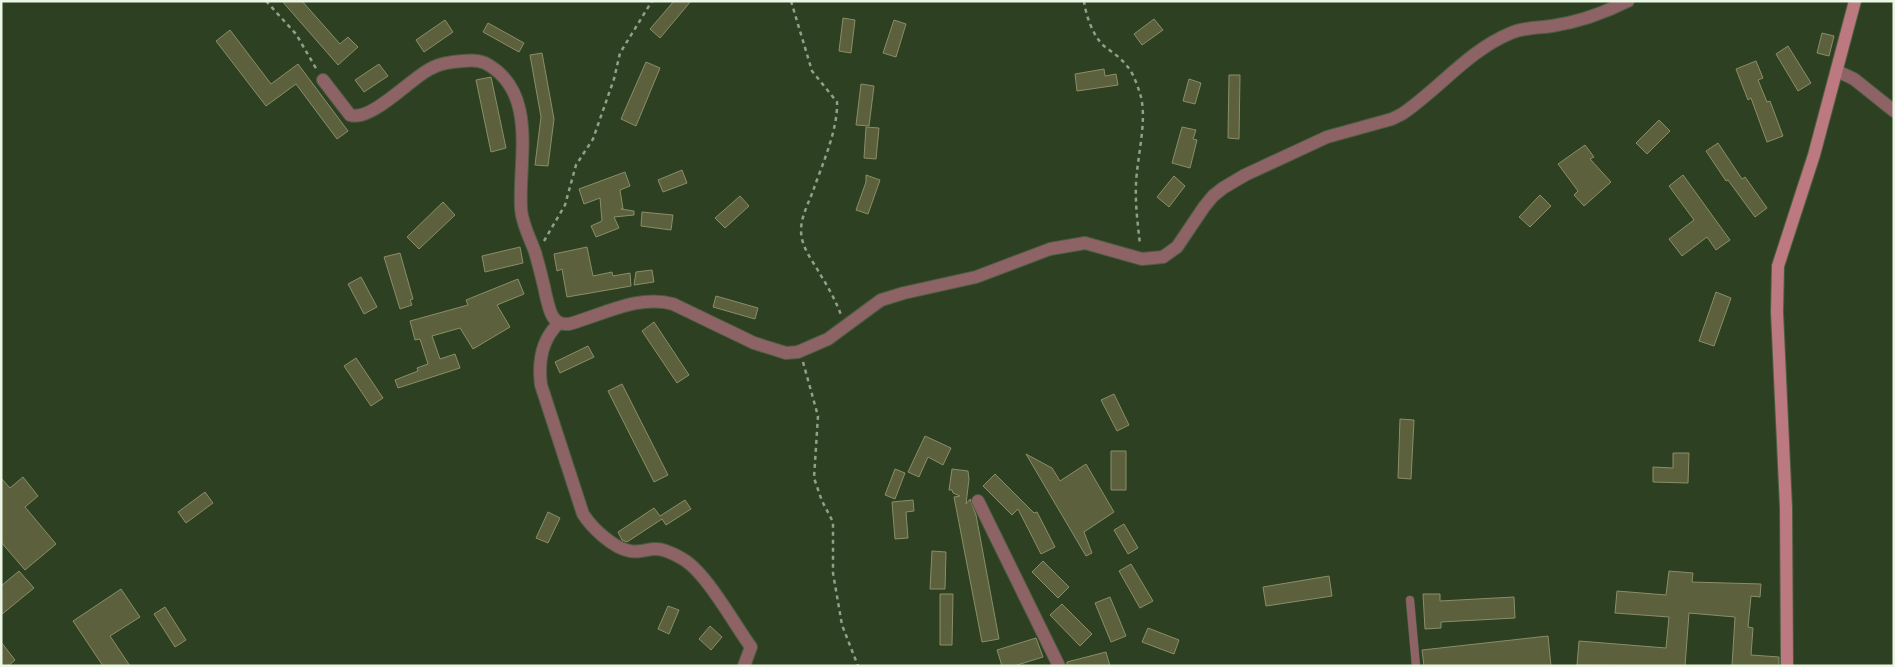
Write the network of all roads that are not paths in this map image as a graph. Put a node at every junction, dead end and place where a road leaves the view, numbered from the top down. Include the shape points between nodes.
1 (1628, 1) edge
2 (1855, 1) edge
3 (1837, 71) junction
4 (323, 80) road end
5 (1894, 111) edge
6 (559, 323) junction
7 (978, 501) dead end
8 (1410, 600) dead end
9 (744, 666) edge
10 (1059, 666) edge
11 (1416, 666) edge
12 (1787, 666) edge

1 - 6 street via 1585,19 1522,28 1509,33 1468,60 1402,114 1327,137 1245,175 1213,196 1182,240 1163,257 1142,259 1085,243 1050,249 976,277 881,300 828,339 798,352 786,353 761,346 662,301 616,309 569,324
2 - 3 street
3 - 5 street via 1854,79
3 - 12 street via 1778,266 1777,312 1786,508
4 - 6 street via 350,114 360,116 374,110 415,78 445,63 473,60 493,68 507,83 520,107 523,136 521,211 550,312
6 - 9 street via 543,347 539,371 583,514 621,549 631,552 657,549 692,565 751,647
7 - 10 street
8 - 11 lane

